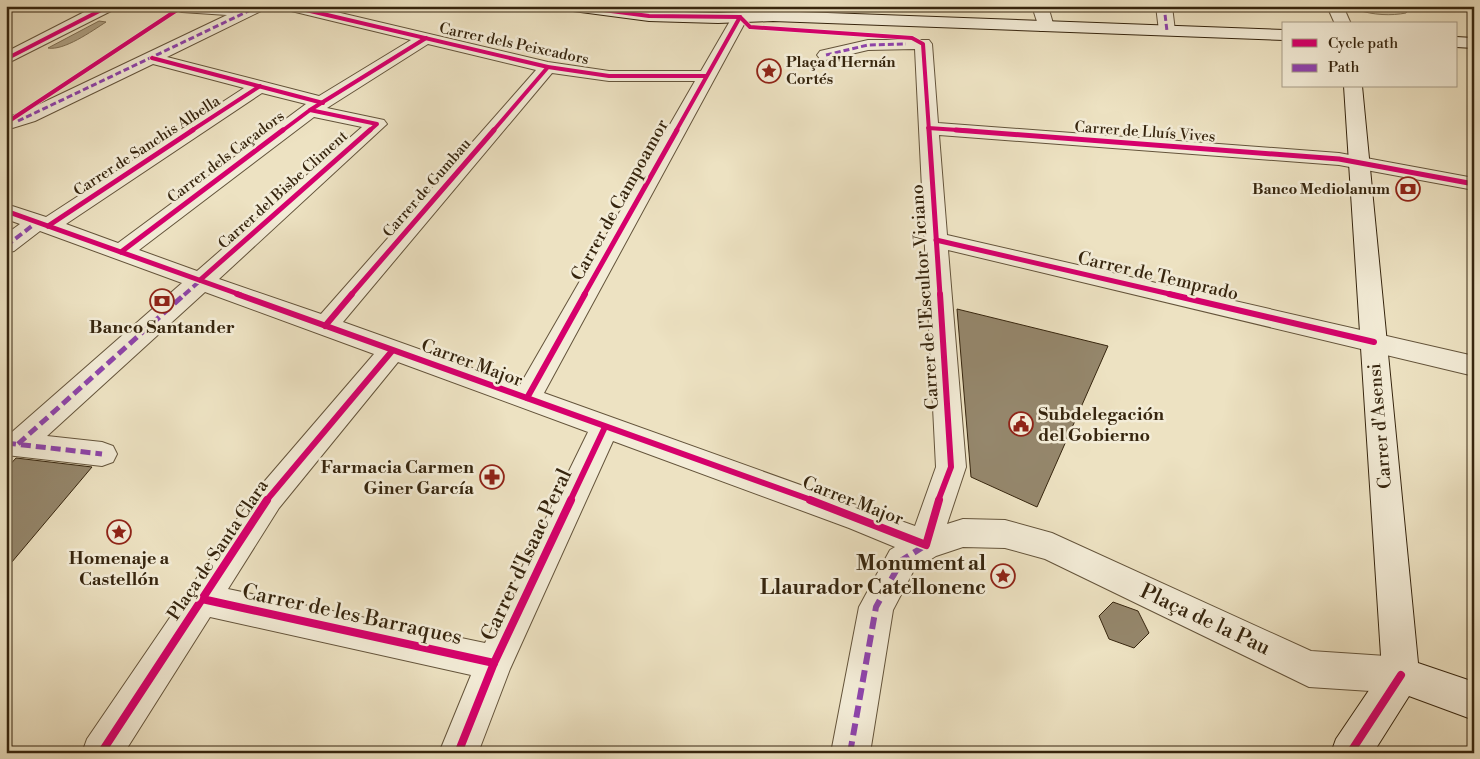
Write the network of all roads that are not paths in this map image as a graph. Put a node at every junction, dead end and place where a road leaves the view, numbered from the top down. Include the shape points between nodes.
1 (109, 6) edge
2 (259, 6) edge
3 (289, 6) edge
4 (573, 6) edge
5 (1040, 6) edge
6 (1164, 6) edge
7 (1335, 6) edge
8 (182, 7) edge
9 (742, 12) edge
10 (1342, 22) edge
11 (1046, 27) junction
12 (1168, 31) junction
13 (1282, 36) edge
14 (426, 38) junction
15 (1458, 42) edge
16 (1474, 43) edge
17 (826, 55) dead end
18 (152, 58) junction
19 (6, 59) edge
20 (548, 66) junction
21 (706, 76) junction
22 (260, 86) junction
23 (1353, 88) edge
24 (316, 107) junction
25 (6, 124) edge
26 (928, 128) junction
27 (1359, 163) junction
28 (1474, 184) edge
29 (6, 211) edge
30 (42, 224) junction
31 (936, 240) junction
32 (6, 246) edge
33 (121, 252) junction
34 (200, 280) junction
35 (325, 326) junction
36 (1374, 342) junction
37 (392, 351) junction
38 (1474, 366) edge
39 (526, 398) junction
40 (605, 426) junction
41 (12, 443) edge
42 (102, 454) dead end
43 (926, 545) junction
44 (202, 599) junction
45 (494, 663) junction
46 (1400, 675) junction
47 (1474, 701) edge
48 (101, 753) edge
49 (458, 753) edge
50 (850, 753) edge
51 (1350, 753) edge

1 - 19 street
2 - 8 street via 233,11
2 - 18 street
3 - 14 street, Carrer dels Peixcadors
4 - 9 street via 649,16
5 - 11 street
6 - 12 street
7 - 10 street
9 - 11 street
9 - 21 street, Carrer de Campoamor
11 - 12 street
12 - 13 street
14 - 20 street, Carrer dels Peixcadors
14 - 24 street, Carrer dels Caçadors
15 - 16 street
17 - 26 street, Carrer de l'Escultor Viciano via 868,45 923,44
18 - 22 street
18 - 25 street via 28,118
20 - 21 street, Carrer dels Peixcadors via 609,76
20 - 35 street, Carrer de Gumbau
21 - 39 street, Carrer de Campoamor
22 - 24 street
22 - 30 street, Carrer de Sanchis Albella
23 - 27 street, Carrer d'Asensi
24 - 33 street, Carrer dels Caçadors
24 - 34 street, Carrer del Bisbe Climent via 377,124
26 - 27 street, Carrer de Lluís Vives
26 - 31 street, Carrer de l'Escultor Viciano
27 - 28 street, Carrer de Lluís Vives
27 - 36 street, Carrer d'Asensi
29 - 30 street, Carrer Major
30 - 32 street, Carrer de Sanchis Albella
30 - 33 street, Carrer Major
31 - 36 street, Carrer de Temprado
31 - 43 street, Carrer de l'Escultor Viciano via 951,467
33 - 34 street, Carrer Major
34 - 35 street, Carrer Major
34 - 41 street
35 - 37 street, Carrer Major
36 - 38 street, Carrer de Temprado
36 - 46 street, Carrer d'Asensi
37 - 39 street, Carrer Major
37 - 44 street, Plaça de Santa Clara via 268,499
39 - 40 street, Carrer Major
40 - 43 street, Carrer Major
40 - 45 street, Carrer d'Isaac Peral
41 - 42 street
43 - 46 street, Plaça de la Pau via 963,533 1005,534 1052,547 1309,668
43 - 50 street, Plaça de la Pau via 902,560 876,607
44 - 45 street, Carrer de les Barraques
44 - 48 street, Plaça de Santa Clara
45 - 49 street, Carrer d'Isaac Peral
46 - 47 street, Plaça de la Pau
46 - 51 street

